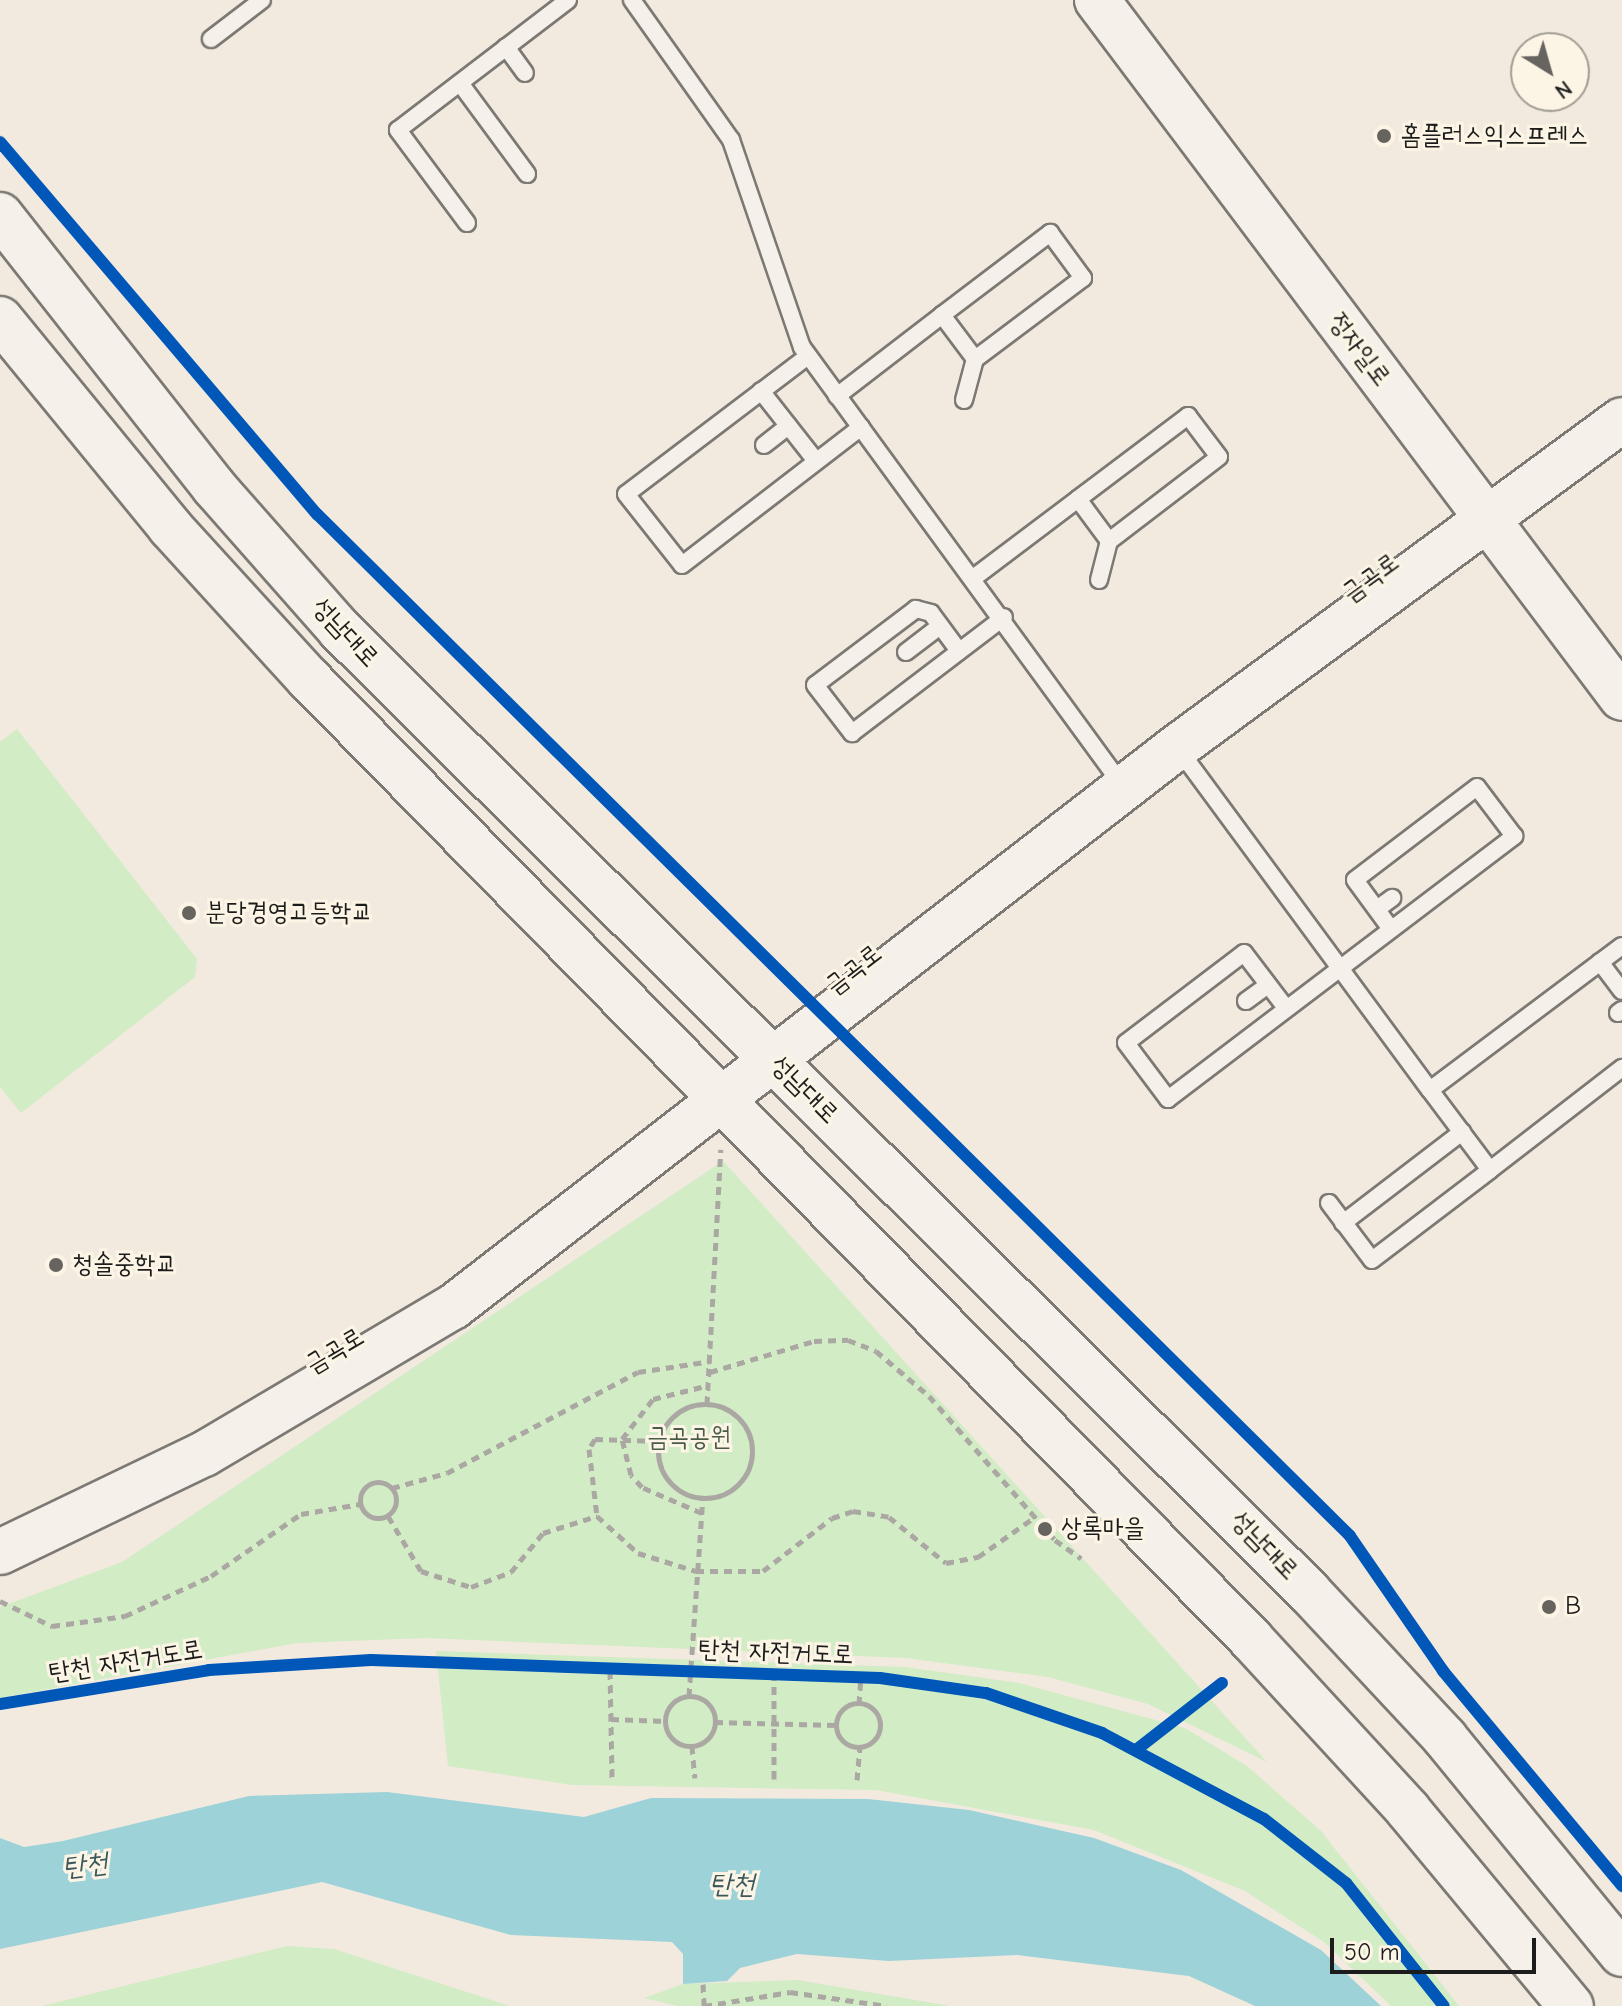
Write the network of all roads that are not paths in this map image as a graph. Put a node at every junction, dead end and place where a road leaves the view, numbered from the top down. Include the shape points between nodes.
1 (262, 0) edge
2 (568, 0) edge
3 (632, 0) edge
4 (1097, 0) edge
5 (211, 39) dead end
6 (506, 47) junction
7 (525, 73) dead end
8 (460, 83) junction
9 (527, 174) dead end
10 (0, 215) edge
11 (467, 223) dead end
12 (942, 315) junction
13 (0, 319) edge
14 (808, 356) junction
15 (975, 359) junction
16 (761, 391) junction
17 (837, 396) junction
18 (964, 400) dead end
19 (1622, 420) edge
20 (788, 426) junction
21 (861, 427) junction
22 (764, 445) dead end
23 (816, 461) junction
24 (1078, 499) junction
25 (1486, 520) junction
26 (1109, 541) junction
27 (976, 576) junction
28 (1099, 580) dead end
29 (1004, 617) junction
30 (940, 626) junction
31 (959, 651) junction
32 (906, 652) dead end
33 (1622, 698) edge
34 (1177, 747) junction
35 (1125, 788) junction
36 (1392, 898) dead end
37 (1377, 909) junction
38 (1391, 929) junction
39 (1622, 946) edge
40 (1600, 962) junction
41 (1339, 967) junction
42 (1268, 985) junction
43 (1622, 991) edge
44 (1246, 1001) dead end
45 (1286, 1008) junction
46 (774, 1060) junction
47 (1622, 1068) edge
48 (1430, 1090) junction
49 (722, 1100) junction
50 (1462, 1132) junction
51 (1490, 1170) junction
52 (1329, 1203) dead end
53 (1343, 1223) junction
54 (0, 1552) edge
55 (1622, 1954) edge
56 (1571, 2006) edge

1 - 5 lane
2 - 6 lane
3 - 14 lane via 731,140 790,324
4 - 25 main road, 정자일로
6 - 7 lane
6 - 8 lane
8 - 9 lane
8 - 11 lane via 398,130
10 - 46 main road, 성남대로 via 214,487 340,630
12 - 15 lane
12 - 15 lane via 1050,233 1083,278
12 - 17 lane
13 - 49 main road via 170,527 309,679
14 - 16 lane
14 - 17 lane
15 - 18 lane
16 - 20 lane
16 - 23 lane via 626,494 682,565
17 - 21 lane
19 - 25 main road, 금곡로
20 - 22 lane
20 - 23 lane
21 - 23 lane
21 - 27 lane
24 - 26 lane
24 - 26 lane via 1188,416 1219,457
24 - 27 lane
25 - 33 main road, 정자일로
25 - 34 main road, 금곡로
26 - 28 lane
27 - 29 lane
29 - 31 lane
29 - 35 lane
30 - 31 lane
30 - 31 lane via 916,609 815,685 852,733
30 - 32 lane
34 - 35 main road, 금곡로
34 - 41 lane
35 - 46 main road, 금곡로
36 - 37 lane
37 - 38 lane
37 - 38 lane via 1355,880 1477,787 1514,836
38 - 41 lane
39 - 40 lane
40 - 43 lane
40 - 48 lane
41 - 45 lane
41 - 48 lane
42 - 44 lane
42 - 45 lane
42 - 45 lane via 1244,953 1126,1043 1168,1099
46 - 49 main road, 금곡로
46 - 55 main road, 성남대로 via 1309,1592 1445,1738
47 - 51 lane
48 - 50 lane
49 - 54 main road, 금곡로 via 453,1307 204,1454
49 - 56 main road via 1251,1639 1408,1810
50 - 51 lane
50 - 53 lane
51 - 53 lane via 1372,1260
52 - 53 lane

